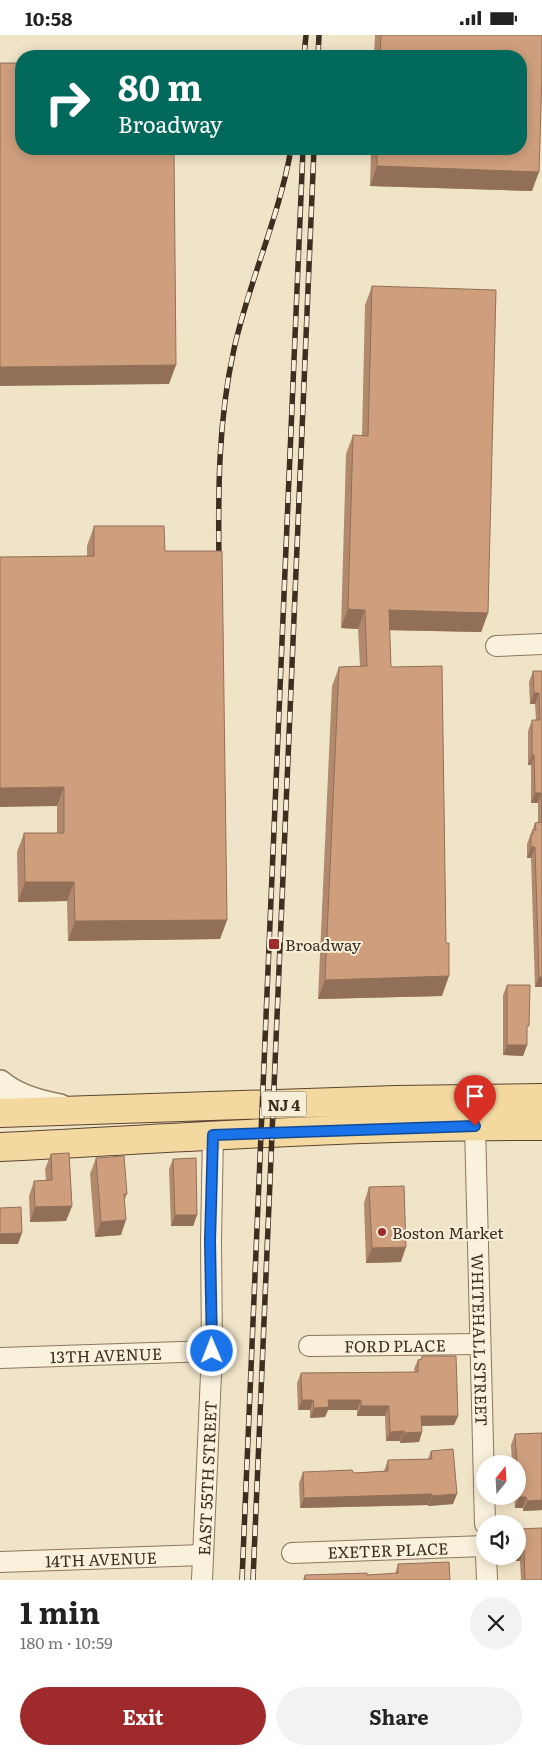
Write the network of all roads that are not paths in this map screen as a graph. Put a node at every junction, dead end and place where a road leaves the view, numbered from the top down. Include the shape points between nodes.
1 (542, 644) edge
2 (496, 645) dead end
3 (0, 1083) edge
4 (542, 1098) edge
5 (92, 1110) junction
6 (0, 1113) edge
7 (475, 1126) junction
8 (542, 1126) edge
9 (213, 1135) junction
10 (0, 1147) edge
11 (480, 1344) junction
12 (309, 1346) dead end
13 (212, 1351) junction
14 (0, 1358) edge
15 (485, 1515) edge
16 (476, 1546) edge
17 (292, 1553) dead end
18 (203, 1555) junction
19 (0, 1562) edge
20 (486, 1565) edge
21 (202, 1580) edge
22 (487, 1580) edge

1 - 2 street
3 - 5 street via 28,1099
4 - 5 main road, NJ 4
5 - 6 main road, NJ 4
7 - 8 main road, NJ 4
7 - 9 main road, NJ 4
7 - 11 street, WHITEHALL STREET
9 - 10 main road, NJ 4
9 - 13 street, EAST 55TH STREET via 210,1241
11 - 12 street, FORD PLACE
11 - 15 street, WHITEHALL STREET
13 - 14 street, 13TH AVENUE
13 - 18 street, EAST 55TH STREET
16 - 17 street, EXETER PLACE
18 - 19 street, 14TH AVENUE
18 - 21 street, EAST 55TH STREET
20 - 22 street

